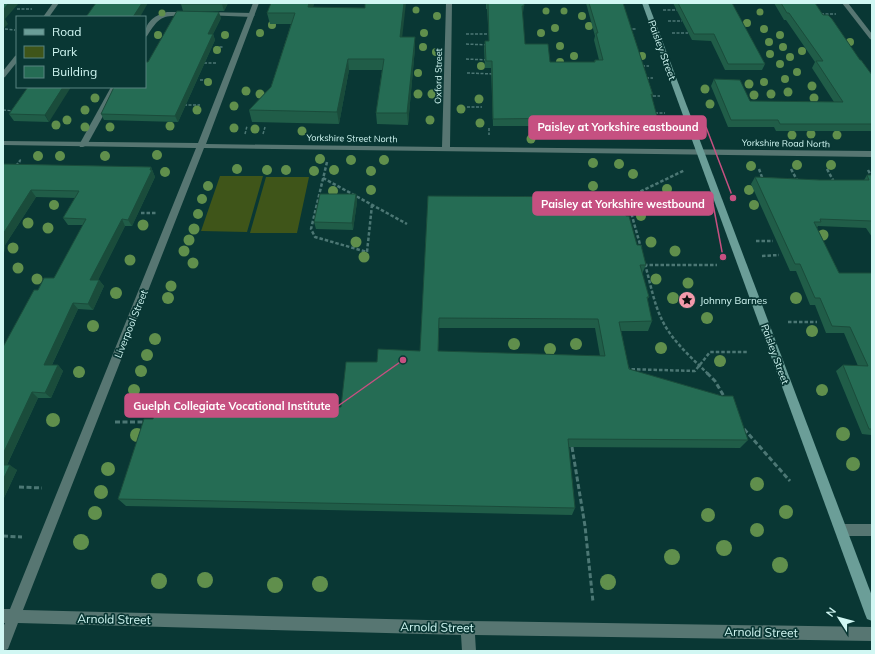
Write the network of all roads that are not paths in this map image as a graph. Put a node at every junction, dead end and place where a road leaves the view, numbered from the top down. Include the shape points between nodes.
1 (56, 3) edge
2 (256, 3) edge
3 (449, 3) edge
4 (645, 3) edge
5 (845, 3) edge
6 (193, 14) edge
7 (200, 14) edge
8 (252, 15) junction
9 (47, 16) edge
10 (146, 33) edge
11 (872, 38) edge
12 (16, 58) edge
13 (3, 76) edge
14 (114, 88) edge
15 (3, 143) edge
16 (83, 145) junction
17 (202, 146) junction
18 (446, 150) junction
19 (700, 152) junction
20 (872, 154) edge
21 (841, 530) junction
22 (872, 530) edge
23 (872, 614) edge
24 (8, 616) edge
25 (468, 628) junction
26 (872, 634) edge
27 (3, 644) edge
28 (469, 651) edge

1 - 9 street
2 - 8 street, Liverpool Street
3 - 18 street, Oxford Street
4 - 19 main road, Paisley Street
5 - 11 street
6 - 10 street via 165,14 151,23
7 - 8 street
8 - 17 street, Liverpool Street
12 - 13 street
14 - 16 street
15 - 16 street, Yorkshire Street North
16 - 17 street, Yorkshire Street North
17 - 18 street, Yorkshire Street North
17 - 24 street, Liverpool Street
18 - 19 street, Yorkshire Street North
19 - 20 street, Yorkshire Road North
19 - 21 main road, Paisley Street
21 - 22 street
21 - 23 main road, Paisley Street
24 - 25 street, Arnold Street
24 - 27 street, Liverpool Street
25 - 26 street, Arnold Street
25 - 28 street

